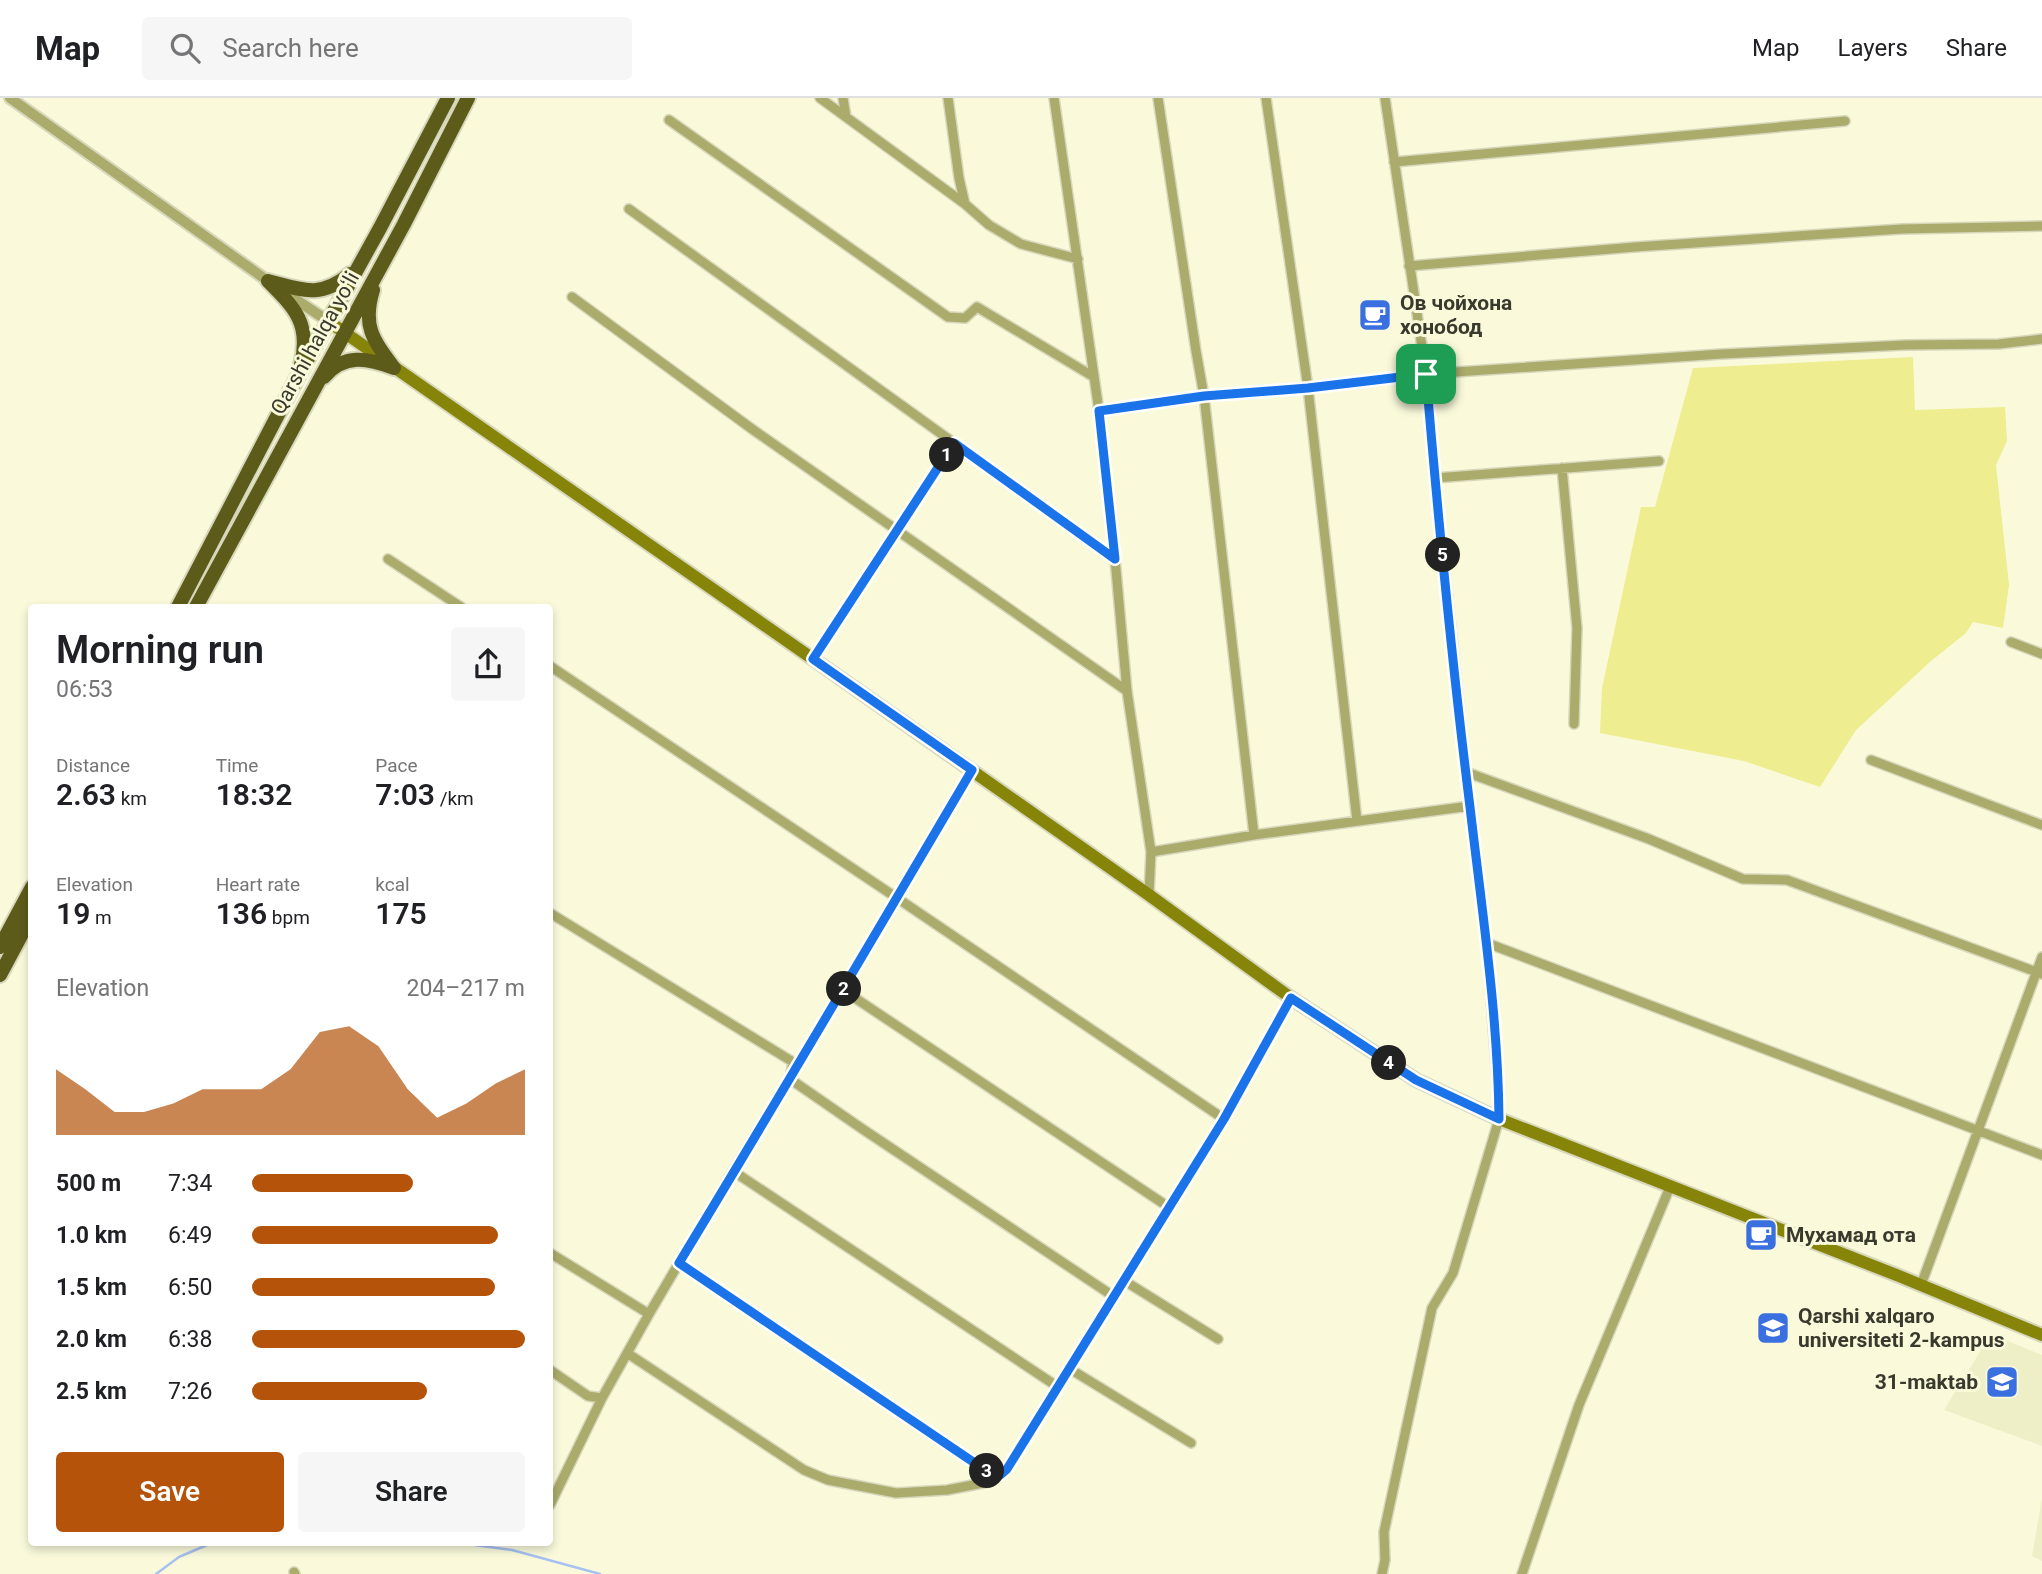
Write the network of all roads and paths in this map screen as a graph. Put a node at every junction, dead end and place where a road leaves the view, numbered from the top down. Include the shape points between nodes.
1 (10, 98) edge
2 (448, 98) edge
3 (468, 98) edge
4 (820, 98) edge
5 (843, 98) edge
6 (948, 98) edge
7 (1054, 98) edge
8 (1158, 98) edge
9 (1266, 98) edge
10 (1385, 98) edge
11 (846, 117) junction
12 (669, 120) dead end
13 (1845, 121) dead end
14 (1394, 162) junction
15 (965, 204) junction
16 (629, 209) dead end
17 (2042, 226) edge
18 (1077, 259) junction
19 (359, 266) junction
20 (381, 266) junction
21 (1409, 266) junction
22 (268, 281) junction
23 (572, 297) dead end
24 (328, 321) junction
25 (344, 333) junction
26 (2042, 339) edge
27 (394, 368) junction
28 (1426, 374) junction
29 (1094, 377) junction
30 (297, 378) junction
31 (1308, 388) junction
32 (312, 392) junction
33 (1204, 396) junction
34 (1099, 411) junction
35 (954, 443) junction
36 (1659, 461) dead end
37 (1562, 468) junction
38 (1435, 478) junction
39 (897, 532) junction
40 (388, 559) dead end
41 (1115, 559) junction
42 (180, 604) edge
43 (198, 604) edge
44 (456, 604) edge
45 (2011, 642) dead end
46 (2042, 654) edge
47 (813, 659) junction
48 (553, 668) edge
49 (1127, 691) junction
50 (1574, 724) dead end
51 (1871, 760) dead end
52 (972, 770) junction
53 (1466, 772) junction
54 (1469, 806) junction
55 (1357, 821) junction
56 (2042, 825) edge
57 (1254, 835) junction
58 (1151, 852) junction
59 (1149, 895) junction
60 (28, 898) edge
61 (897, 898) junction
62 (553, 915) edge
63 (28, 919) edge
64 (16, 930) junction
65 (1487, 943) junction
66 (0, 947) edge
67 (2042, 957) edge
68 (2039, 973) edge
69 (0, 975) edge
70 (843, 990) junction
71 (1291, 998) junction
72 (790, 1079) junction
73 (1224, 1119) junction
74 (1499, 1119) junction
75 (1977, 1129) junction
76 (2042, 1155) edge
77 (733, 1171) junction
78 (1670, 1186) junction
79 (1170, 1208) junction
80 (553, 1255) edge
81 (679, 1263) junction
82 (1124, 1280) junction
83 (1921, 1285) junction
84 (1113, 1296) junction
85 (649, 1314) junction
86 (2042, 1335) edge
87 (1218, 1339) dead end
88 (627, 1353) junction
89 (1070, 1369) junction
90 (553, 1372) edge
91 (1058, 1387) junction
92 (601, 1398) junction
93 (1191, 1443) dead end
94 (1000, 1475) junction
95 (553, 1499) edge
96 (1382, 1574) edge
97 (1522, 1574) edge

1 - 22 street
2 - 19 highway, Qarshi halqa yoʻli
3 - 20 highway, Qarshi halqa yoʻli
4 - 11 street
5 - 11 street
6 - 15 street
7 - 18 street
8 - 33 street
9 - 31 street
10 - 14 street
11 - 15 street
12 - 29 street via 948,317 965,318 977,307
13 - 14 street
14 - 21 street
15 - 18 street via 1021,244
16 - 35 street
17 - 21 street via 1902,229
18 - 29 street
19 - 22 highway via 337,285 317,292
19 - 24 highway, Qarshi halqa yoʻli
20 - 25 highway, Qarshi halqa yoʻli
20 - 27 highway via 368,317 374,342
21 - 28 street
22 - 24 street
22 - 30 highway via 295,308 304,334
23 - 39 street
24 - 25 main road
24 - 30 highway, Qarshi halqa yoʻli
25 - 27 main road
25 - 32 highway, Qarshi halqa yoʻli
26 - 28 street
27 - 32 highway via 367,360 344,361 332,367
27 - 47 main road
28 - 31 street
28 - 38 street
29 - 34 street
30 - 42 highway, Qarshi halqa yoʻli
31 - 33 street
31 - 55 street
32 - 43 highway, Qarshi halqa yoʻli
33 - 34 street
33 - 57 street
34 - 41 street
35 - 39 street
35 - 41 street
36 - 37 street
37 - 38 street
37 - 50 street via 1577,628
38 - 53 street
39 - 47 street
39 - 49 street
40 - 44 street
41 - 49 street
45 - 46 street
47 - 52 main road
48 - 61 street
49 - 58 street
51 - 56 street
52 - 59 main road
52 - 61 street
53 - 54 street
53 - 68 street via 1743,879 1787,880
54 - 55 street
54 - 65 street
55 - 57 street
57 - 58 street
58 - 59 street
59 - 71 main road
60 - 64 highway
61 - 70 street
61 - 73 street
62 - 72 street via 793,1062
63 - 64 highway
64 - 66 highway
64 - 69 highway
65 - 74 street
65 - 75 street
67 - 68 street
68 - 75 street
70 - 72 street
70 - 79 street
71 - 73 street
71 - 74 main road via 1416,1080
72 - 77 street
72 - 84 street
73 - 79 street
74 - 78 main road
74 - 96 street via 1453,1273 1432,1308 1384,1532
75 - 76 street
75 - 83 street
77 - 81 street
77 - 91 street
78 - 83 main road
78 - 97 street via 1579,1405
79 - 82 street
80 - 85 street
81 - 85 street
81 - 94 street via 974,1463
82 - 84 street
82 - 87 street
83 - 86 main road
84 - 89 street
85 - 88 street
88 - 92 street
88 - 94 street via 804,1470 828,1480 896,1493 947,1490
89 - 91 street
89 - 93 street
90 - 92 street via 588,1396
91 - 94 street
92 - 95 street

